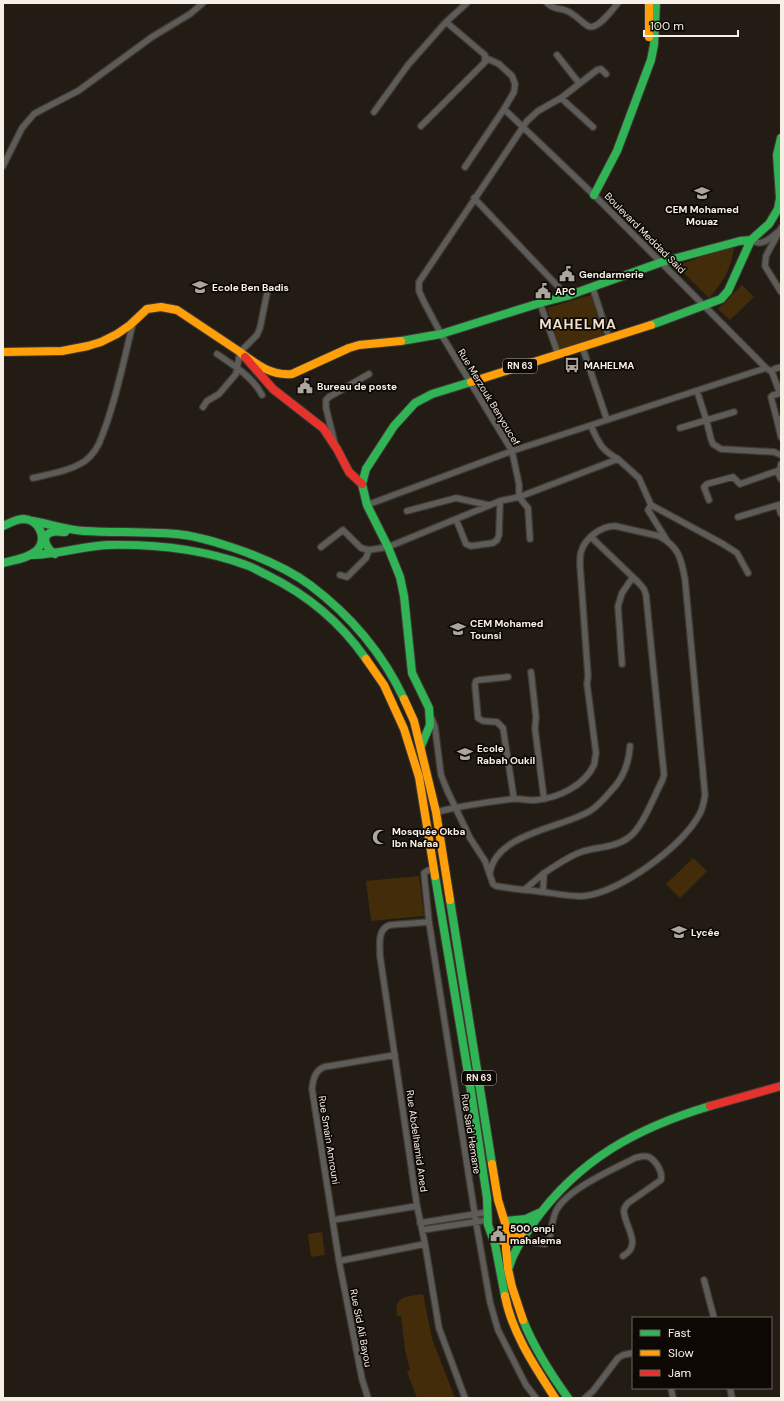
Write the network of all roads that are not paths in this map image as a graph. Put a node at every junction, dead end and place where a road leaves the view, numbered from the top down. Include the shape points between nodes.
1 (203, 3) edge
2 (467, 3) edge
3 (547, 3) edge
4 (618, 3) edge
5 (650, 3) edge
6 (655, 3) edge
7 (446, 22) junction
8 (557, 55) dead end
9 (485, 62) junction
10 (606, 74) dead end
11 (579, 84) junction
12 (561, 98) junction
13 (504, 109) junction
14 (374, 112) dead end
15 (421, 126) dead end
16 (523, 127) junction
17 (593, 127) dead end
18 (781, 138) edge
19 (613, 158) junction
20 (3, 166) edge
21 (465, 167) dead end
22 (594, 195) junction
23 (474, 198) junction
24 (780, 229) edge
25 (751, 240) junction
26 (662, 262) junction
27 (592, 286) junction
28 (781, 292) edge
29 (267, 293) dead end
30 (567, 296) junction
31 (540, 303) junction
32 (704, 306) junction
33 (133, 322) junction
34 (441, 334) junction
35 (609, 338) junction
36 (582, 346) junction
37 (3, 352) edge
38 (240, 352) junction
39 (218, 354) dead end
40 (558, 354) junction
41 (781, 367) edge
42 (237, 368) junction
43 (766, 368) junction
44 (772, 372) junction
45 (369, 374) dead end
46 (471, 381) junction
47 (697, 391) junction
48 (262, 395) dead end
49 (203, 407) dead end
50 (734, 412) dead end
51 (706, 419) junction
52 (607, 420) junction
53 (779, 420) edge
54 (592, 426) junction
55 (680, 428) dead end
56 (781, 437) edge
57 (337, 449) junction
58 (512, 451) junction
59 (781, 455) edge
60 (618, 459) junction
61 (781, 464) edge
62 (778, 471) junction
63 (32, 478) dead end
64 (781, 479) edge
65 (362, 484) junction
66 (519, 497) junction
67 (708, 500) dead end
68 (500, 501) junction
69 (651, 504) junction
70 (367, 505) junction
71 (488, 505) junction
72 (780, 505) edge
73 (407, 511) dead end
74 (781, 514) edge
75 (738, 517) dead end
76 (456, 519) junction
77 (33, 521) junction
78 (3, 526) edge
79 (82, 531) junction
80 (591, 537) junction
81 (530, 539) dead end
82 (666, 539) junction
83 (320, 547) dead end
84 (388, 547) junction
85 (369, 550) junction
86 (55, 554) junction
87 (30, 555) junction
88 (3, 563) edge
89 (748, 573) dead end
90 (340, 575) dead end
91 (633, 577) junction
92 (622, 664) dead end
93 (532, 672) dead end
94 (508, 677) dead end
95 (430, 712) junction
96 (414, 721) junction
97 (421, 746) junction
98 (630, 746) dead end
99 (415, 760) junction
100 (514, 799) junction
101 (544, 799) junction
102 (456, 808) junction
103 (436, 812) junction
104 (434, 868) junction
105 (490, 873) junction
106 (544, 873) junction
107 (524, 890) junction
108 (543, 892) junction
109 (429, 922) junction
110 (395, 1055) junction
111 (781, 1086) edge
112 (417, 1206) junction
113 (501, 1208) junction
114 (542, 1212) junction
115 (488, 1213) junction
116 (475, 1214) junction
117 (333, 1220) junction
118 (506, 1221) junction
119 (476, 1222) junction
120 (420, 1223) junction
121 (422, 1230) junction
122 (523, 1237) junction
123 (493, 1239) junction
124 (506, 1240) junction
125 (425, 1244) junction
126 (623, 1256) dead end
127 (339, 1262) junction
128 (508, 1269) junction
129 (704, 1280) dead end
130 (714, 1317) edge
131 (632, 1353) edge
132 (368, 1398) edge
133 (465, 1398) edge
134 (536, 1398) edge
135 (555, 1398) edge
136 (568, 1398) edge
137 (585, 1398) edge

1 - 20 street via 78,92 34,114 22,128
2 - 7 street
3 - 4 street via 592,27 597,26
5 - 19 main road via 647,53 614,146
6 - 19 main road via 653,55
7 - 9 street via 485,55
7 - 14 street via 408,65
8 - 11 street
9 - 13 street via 488,59 495,62 514,80 514,92
9 - 15 street
10 - 11 street, Rue Merzouk Benyoucef via 597,70
11 - 12 street, Rue Merzouk Benyoucef
12 - 16 street, Rue Merzouk Benyoucef via 538,111
12 - 17 street
13 - 16 street, Boulevard Meddad Said
13 - 21 street
16 - 22 street, Boulevard Meddad Said
16 - 23 street, Rue Merzouk Benyoucef
18 - 25 main road, RN 63 via 777,155 780,198 778,209 769,224
19 - 22 main road
22 - 26 street, Boulevard Meddad Said
23 - 30 street
23 - 34 street, Rue Merzouk Benyoucef via 420,282 421,297
24 - 25 street via 760,243
24 - 28 street via 766,256 765,266
25 - 26 main road
25 - 32 main road, RN 63 via 728,291 720,299
26 - 27 main road
26 - 32 street, Boulevard Meddad Said
27 - 30 main road
27 - 35 street
29 - 38 street via 257,335
30 - 31 main road
31 - 34 main road
31 - 40 street
32 - 35 main road, RN 63
32 - 43 street, Boulevard Meddad Said
33 - 37 main road via 113,336 88,346 62,351
33 - 38 main road via 143,312 152,308 171,308 186,315
33 - 63 street via 112,406 95,450 86,460 74,467
34 - 38 main road via 359,345 286,375 268,371
34 - 46 street, Rue Merzouk Benyoucef
35 - 36 main road, RN 63
36 - 40 main road, RN 63
36 - 52 street
38 - 42 street
38 - 57 main road via 273,389 323,428
39 - 42 street
40 - 46 main road, RN 63
41 - 44 street
42 - 48 street via 259,388
42 - 49 street via 236,374 219,394
43 - 44 street, Boulevard Meddad Said
43 - 47 street
44 - 53 street via 780,391 771,397
45 - 57 street via 326,400
46 - 58 street, Rue Merzouk Benyoucef
46 - 65 main road, RN 63 via 414,403 394,426 366,469
47 - 51 street
47 - 52 street
50 - 51 street
51 - 55 street
51 - 59 street via 711,439 717,448 774,452
52 - 54 street
53 - 56 street
54 - 58 street
54 - 60 street via 600,446
57 - 65 main road via 349,472
58 - 66 street, Rue Merzouk Benyoucef
58 - 70 street
60 - 66 street
60 - 69 street via 639,478
61 - 62 street
62 - 64 street
62 - 67 street via 740,484 733,477 707,484 704,487
65 - 70 main road
66 - 68 street
66 - 81 street, Rue Merzouk Benyoucef via 528,508
68 - 71 street
68 - 76 street via 499,535 493,544 466,544
69 - 82 street via 648,510
69 - 89 street via 737,553
70 - 84 main road
71 - 73 street via 456,498
71 - 76 street
72 - 74 street
72 - 75 street
76 - 84 street
77 - 78 main road via 21,519
77 - 79 main road
77 - 87 main road via 39,527 42,539 37,550
79 - 86 main road via 49,533 45,539 45,546
79 - 96 main road via 162,533 207,539 250,553 291,573 329,599 361,631 388,668
80 - 82 street via 602,529 615,526 652,533
80 - 91 street
80 - 101 street via 582,548 580,558 587,684 596,753 588,774 579,783
82 - 108 street via 680,556 684,579 705,795 700,815 671,848 646,868 618,884 584,896
83 - 85 street via 343,530 361,548
84 - 85 street
84 - 95 main road via 400,577 412,673
85 - 90 street via 366,558 347,577
86 - 87 main road
86 - 99 main road via 92,546 175,548 233,560 285,583 335,621 367,659 396,709
87 - 88 main road
91 - 92 street via 622,593 618,606
91 - 106 street via 646,595 664,768 662,781 639,826 628,839 576,854
93 - 101 street via 535,729
94 - 100 street via 479,680 475,685 478,718 497,722 502,728
95 - 96 main road via 425,720
95 - 97 main road via 430,725
95 - 102 street via 442,775
96 - 97 main road
97 - 99 main road
97 - 103 main road, RN 63
98 - 105 street via 628,763 623,775 600,803 579,816 532,832 509,846 495,858
99 - 104 main road
100 - 101 street
100 - 102 street
102 - 103 street
102 - 105 street
103 - 113 main road, RN 63
104 - 109 street, Rue Said Hemane via 424,873
104 - 115 main road
105 - 107 street via 492,884 496,886
106 - 107 street
106 - 108 street
107 - 108 street
109 - 110 street, Rue Abdelhamid Aned via 386,926 380,937 380,956
109 - 116 street, Rue Said Hemane
110 - 112 street, Rue Abdelhamid Aned
110 - 117 street, Rue Smain Amrouni via 324,1067 315,1075 312,1089
111 - 114 main road via 707,1107 624,1141 587,1165
112 - 117 street
112 - 120 street, Rue Abdelhamid Aned
113 - 115 main road via 496,1206
113 - 118 main road, RN 63
114 - 118 main road via 526,1219
114 - 122 main road
115 - 116 street
115 - 119 street
115 - 123 main road
116 - 119 street, Rue Said Hemane
116 - 120 street
117 - 127 street, Rue Smain Amrouni
118 - 124 main road, RN 63
119 - 121 street
119 - 134 street, Rue Said Hemane via 490,1302 498,1330 526,1385
120 - 121 street, Rue Abdelhamid Aned
121 - 125 street, Rue Abdelhamid Aned
122 - 124 main road
122 - 126 street via 531,1242 545,1244 549,1241 560,1204 594,1179 640,1156 649,1157 660,1171 661,1180 624,1207 632,1243 627,1254
122 - 128 main road via 513,1253
123 - 124 main road via 501,1242
123 - 135 main road via 504,1293 515,1327 534,1366
124 - 128 main road, RN 63
125 - 127 street
125 - 133 street, Rue Abdelhamid Aned via 439,1328
127 - 132 street, Rue Sid Ali Bayou
128 - 136 main road, RN 63 via 515,1297 530,1336
129 - 130 street
131 - 137 street via 618,1358

